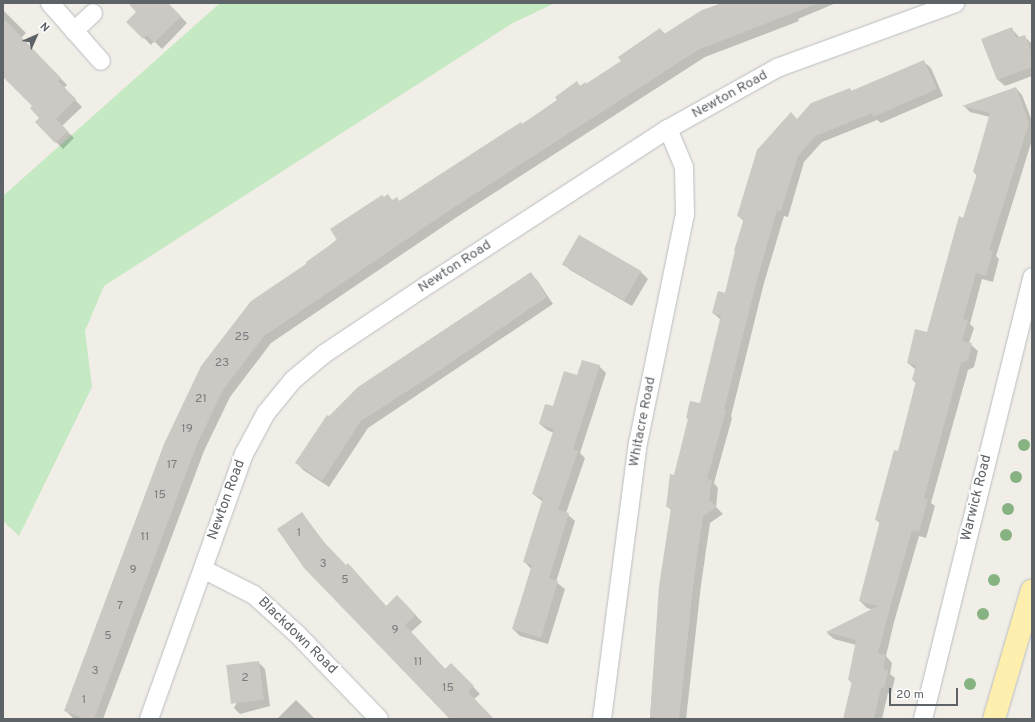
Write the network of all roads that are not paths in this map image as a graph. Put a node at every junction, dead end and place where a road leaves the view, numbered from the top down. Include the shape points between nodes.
1 (50, 3) edge
2 (956, 3) edge
3 (93, 13) dead end
4 (74, 31) junction
5 (101, 61) dead end
6 (668, 129) junction
7 (1032, 277) edge
8 (203, 569) junction
9 (1032, 590) edge
10 (149, 719) edge
11 (380, 719) edge
12 (602, 719) edge
13 (923, 719) edge
14 (994, 719) edge

1 - 4 street
2 - 6 street, Newton Road via 777,68
3 - 4 street
4 - 5 street
6 - 8 street, Newton Road via 403,301 324,354 293,380 266,413 244,454
6 - 12 street, Whitacre Road via 684,167 685,215 638,443
7 - 13 street, Warwick Road
8 - 10 street, Newton Road
8 - 11 street, Blackdown Road via 254,595 298,635
9 - 14 main road

